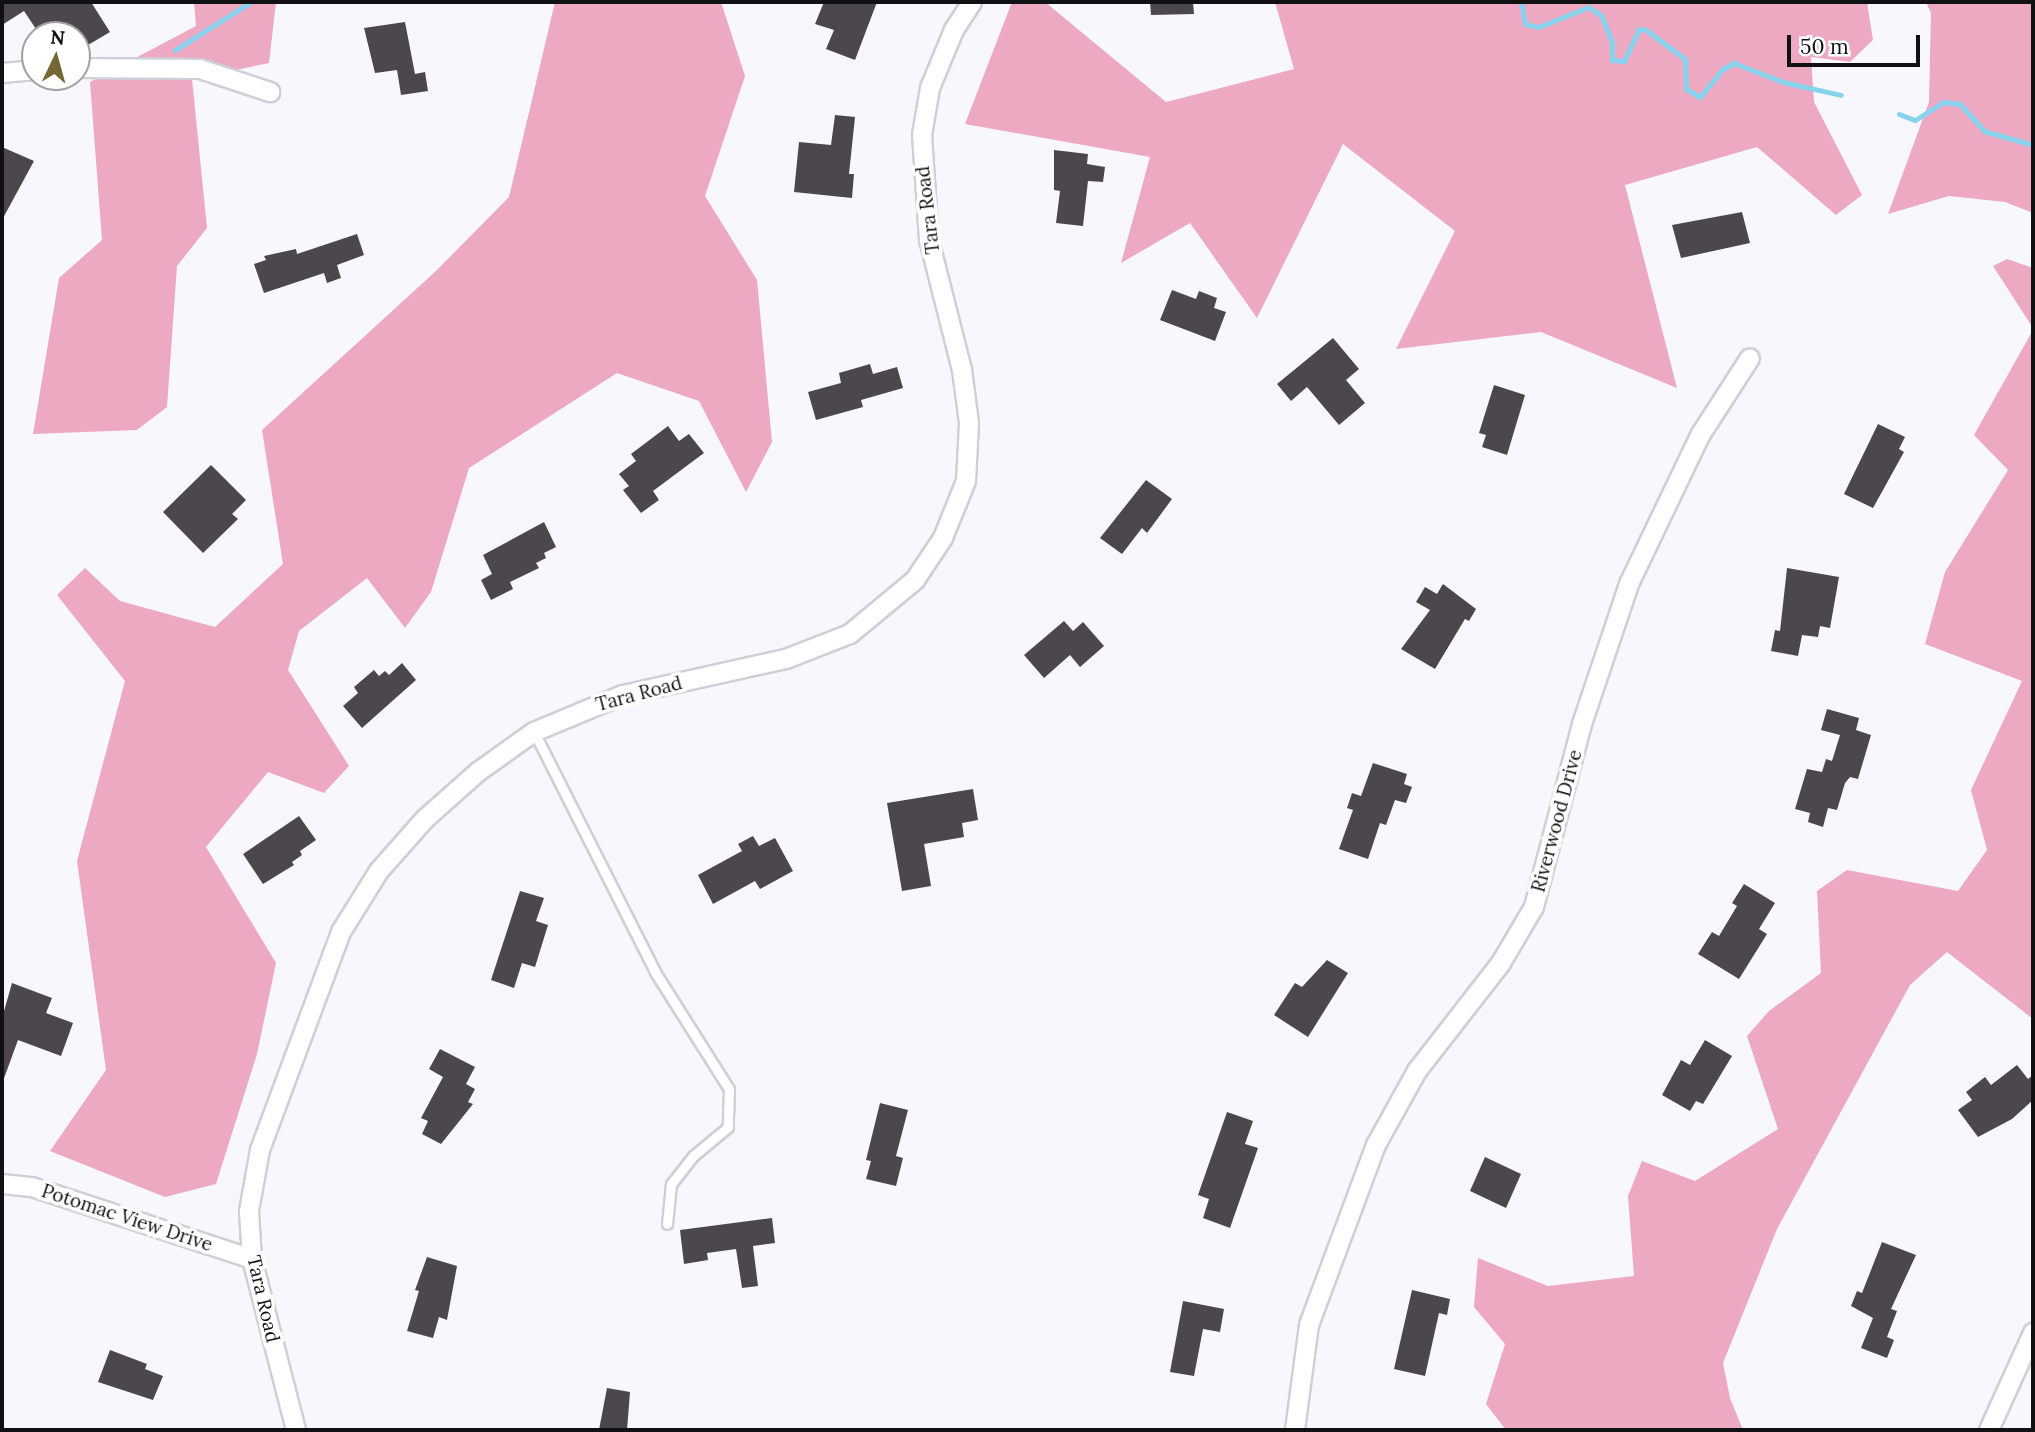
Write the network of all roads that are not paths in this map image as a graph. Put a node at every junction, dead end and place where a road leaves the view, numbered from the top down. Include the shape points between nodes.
1 (972, 2) edge
2 (91, 68) edge
3 (21, 71) edge
4 (2, 73) edge
5 (271, 92) dead end
6 (1750, 358) dead end
7 (534, 732) junction
8 (2, 1184) edge
9 (667, 1224) dead end
10 (252, 1259) junction
11 (2033, 1333) edge
12 (296, 1430) edge
13 (1295, 1430) edge
14 (1989, 1430) edge

1 - 7 street, Tara Road via 954,30 930,88 922,135 929,240 962,370 969,423 966,481 943,538 915,580 850,634 786,659 623,695
2 - 5 street via 200,69
3 - 4 street
6 - 13 street, Riverwood Drive via 1701,433 1629,584 1582,724 1534,907 1501,963 1418,1071 1376,1145 1309,1325
7 - 9 lane via 655,972 729,1089 728,1127 693,1156 671,1184
7 - 10 street, Tara Road via 425,819 379,872 341,932 260,1150 249,1211
8 - 10 street, Potomac View Drive via 32,1187
10 - 12 street, Tara Road
11 - 14 street

